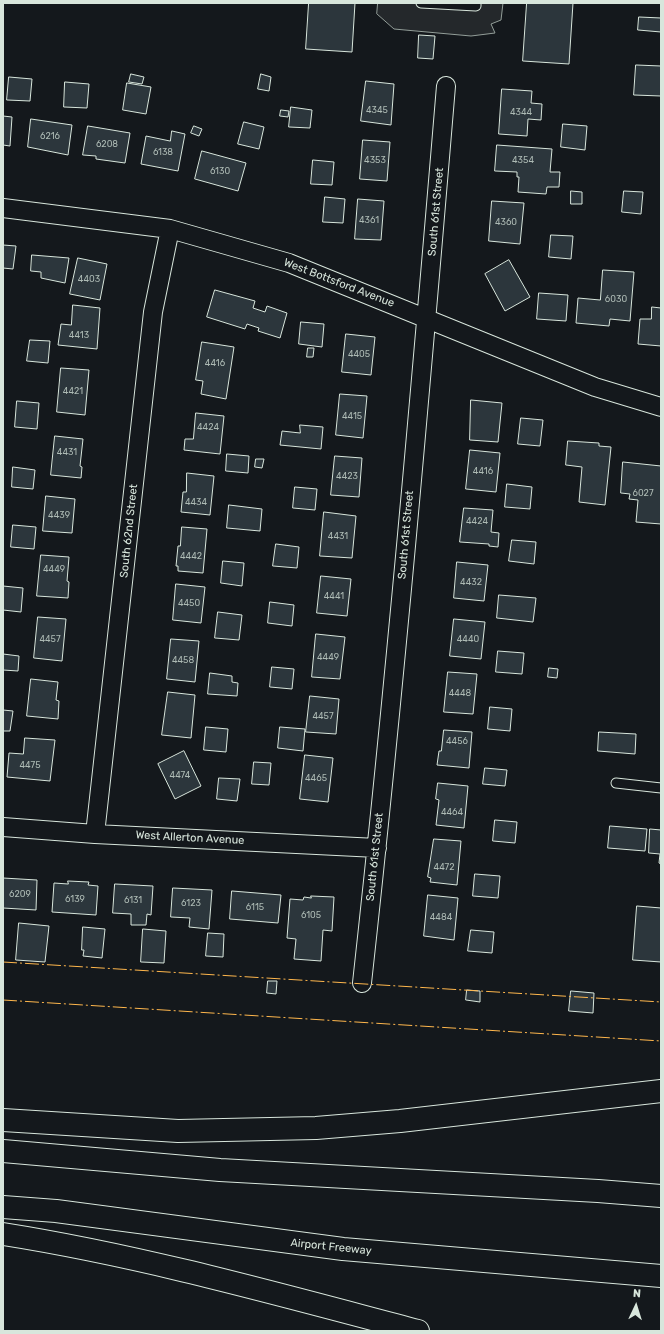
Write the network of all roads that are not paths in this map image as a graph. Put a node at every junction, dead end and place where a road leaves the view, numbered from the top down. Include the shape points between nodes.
1 (421, 3) edge
2 (476, 3) edge
3 (446, 86) dead end
4 (3, 208) edge
5 (170, 229) junction
6 (427, 318) junction
7 (661, 407) edge
8 (616, 783) dead end
9 (661, 788) edge
10 (3, 827) edge
11 (95, 834) junction
12 (377, 848) junction
13 (362, 983) dead end
14 (661, 1091) edge
15 (3, 1120) edge
16 (3, 1151) edge
17 (661, 1196) edge
18 (3, 1207) edge
19 (3, 1234) edge
20 (661, 1276) edge
21 (418, 1331) edge

1 - 2 lane via 476,6
3 - 6 street, South 61st Street
4 - 5 street, West Bottsford Avenue
5 - 6 street, West Bottsford Avenue via 289,263
5 - 11 street, South 62nd Street via 153,312
6 - 7 street, West Bottsford Avenue via 595,387
6 - 12 street, South 61st Street
8 - 9 lane
10 - 11 street, West Allerton Avenue
11 - 12 street, West Allerton Avenue
12 - 13 street, South 61st Street
14 - 15 highway via 316,1128 178,1131
16 - 17 highway via 220,1170 598,1190
18 - 20 highway, Airport Freeway via 56,1211 343,1249
19 - 21 highway via 136,1259

